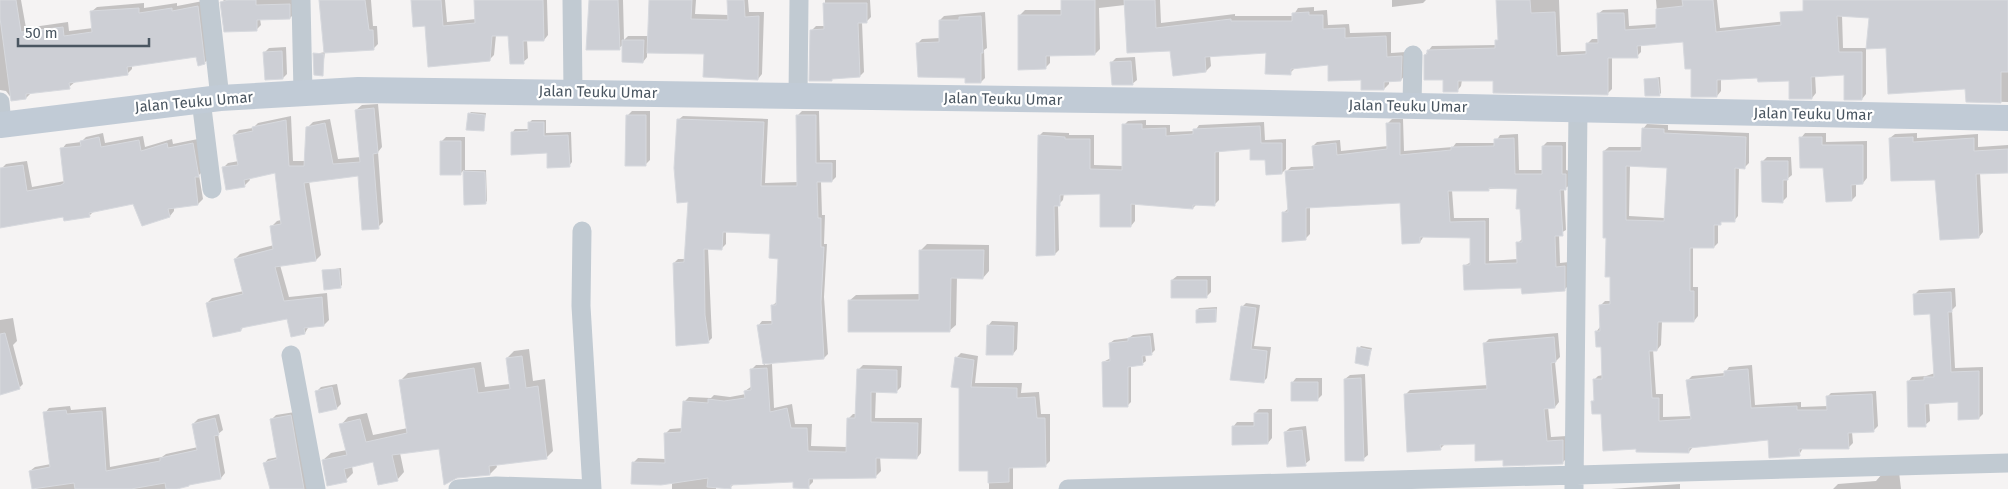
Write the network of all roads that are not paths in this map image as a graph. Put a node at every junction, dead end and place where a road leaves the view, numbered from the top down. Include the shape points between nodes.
1 (209, 0) edge
2 (301, 0) edge
3 (572, 0) edge
4 (799, 0) edge
5 (1413, 55) dead end
6 (573, 92) junction
7 (303, 93) junction
8 (798, 96) junction
9 (210, 99) junction
10 (1412, 106) junction
11 (1578, 109) junction
12 (1, 117) edge
13 (2008, 118) edge
14 (212, 189) dead end
15 (582, 230) dead end
16 (291, 355) dead end
17 (2008, 463) edge
18 (1574, 482) edge
19 (1235, 487) edge
20 (316, 489) edge
21 (462, 489) edge
22 (592, 489) edge
23 (1068, 489) edge

1 - 9 street
2 - 7 street
3 - 6 street
4 - 8 street
5 - 10 street
6 - 7 main road, Jalan Teuku Umar via 358,90
6 - 8 main road, Jalan Teuku Umar
7 - 9 main road, Jalan Teuku Umar
8 - 10 main road, Jalan Teuku Umar
9 - 12 main road, Jalan Teuku Umar
9 - 14 street
10 - 11 main road, Jalan Teuku Umar
11 - 13 main road, Jalan Teuku Umar
11 - 18 street
15 - 22 street via 581,306
16 - 20 street
17 - 18 street
18 - 19 street
19 - 23 street
21 - 22 street via 496,486

